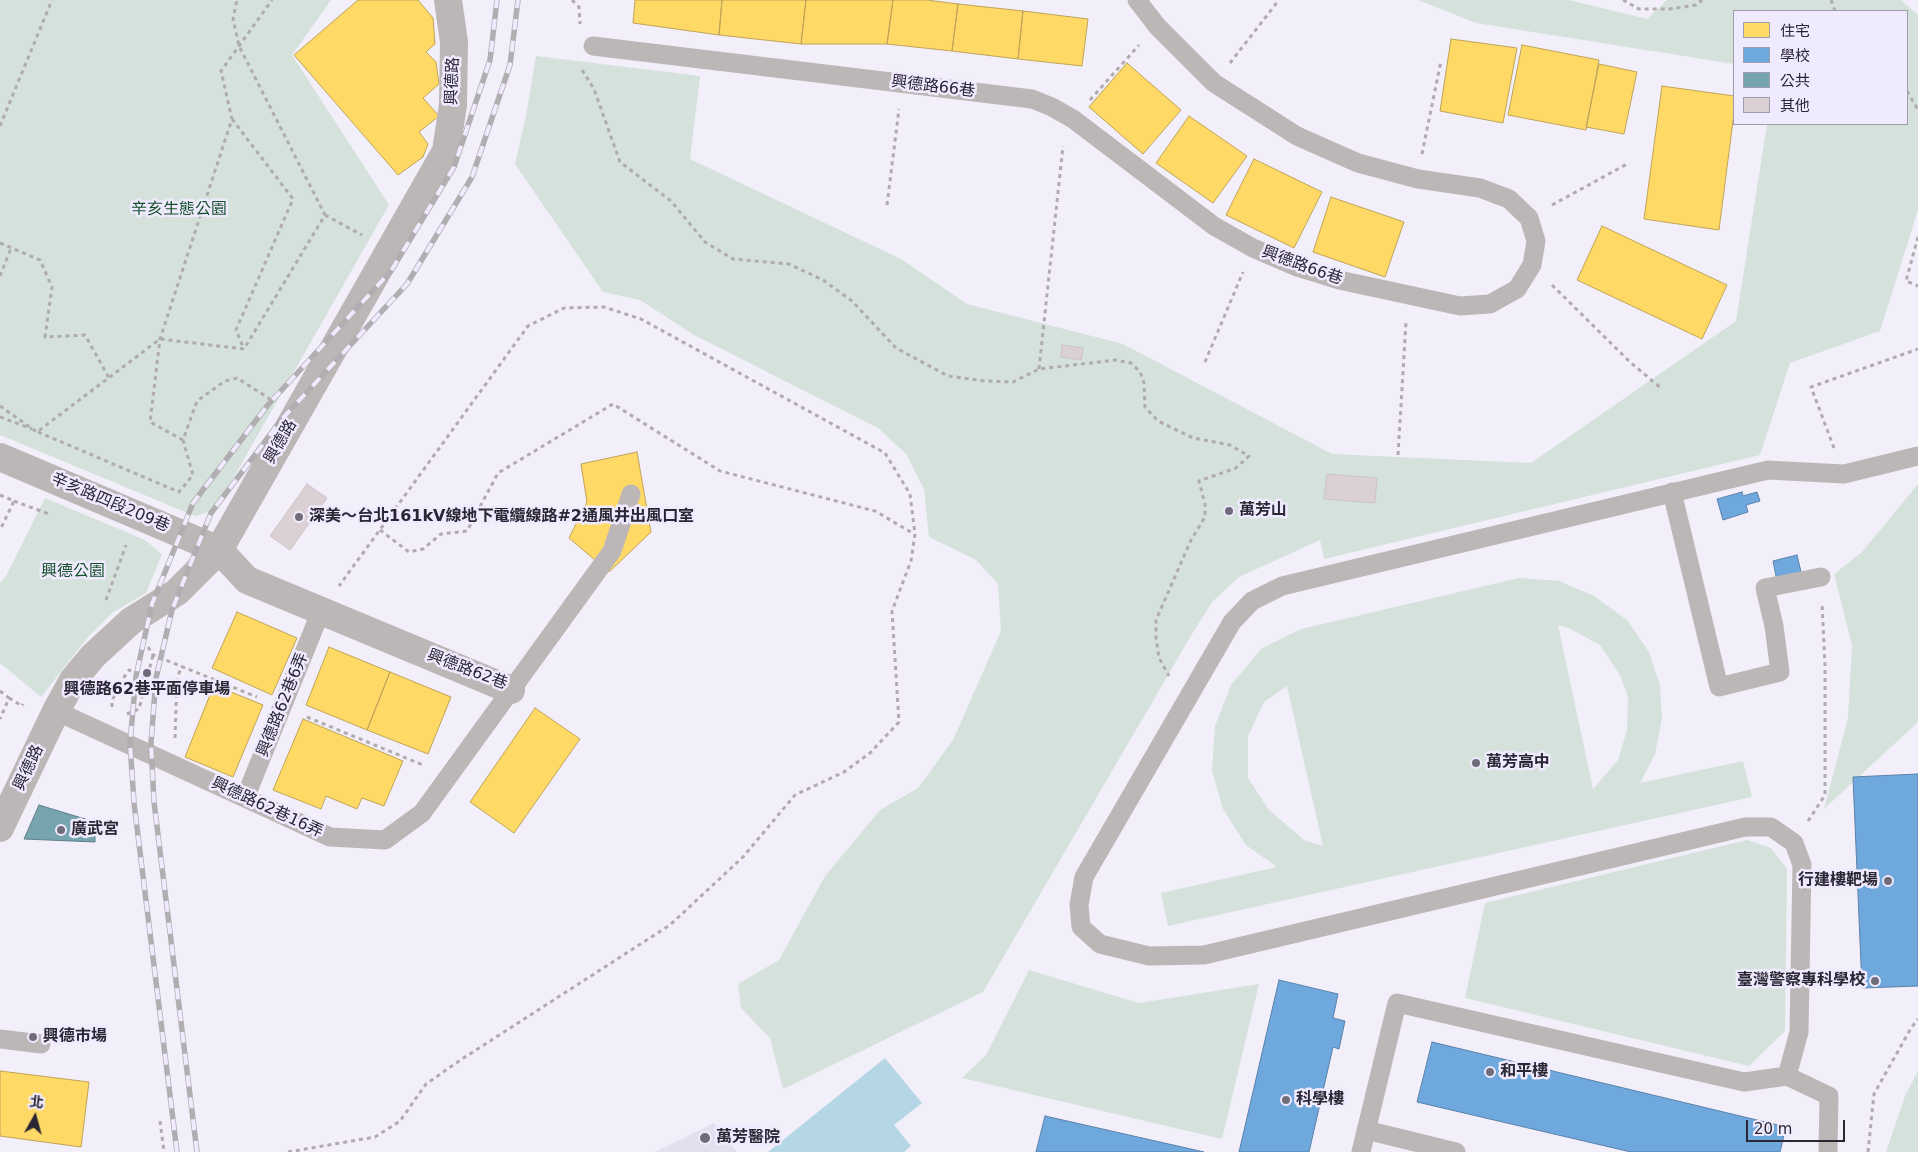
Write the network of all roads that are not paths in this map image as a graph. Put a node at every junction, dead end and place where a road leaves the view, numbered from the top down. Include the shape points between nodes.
1 (448, 0) edge
2 (1137, 0) edge
3 (593, 46) road end
4 (0, 456) edge
5 (1918, 456) edge
6 (1672, 492) junction
7 (631, 494) dead end
8 (219, 550) junction
9 (1821, 577) road end
10 (321, 611) junction
11 (511, 690) junction
12 (56, 711) junction
13 (245, 798) junction
14 (0, 828) edge
15 (0, 1038) edge
16 (41, 1044) dead end
17 (1787, 1076) junction
18 (1366, 1130) junction
19 (1361, 1152) edge
20 (1456, 1152) edge
21 (1828, 1152) edge

1 - 8 street, 興德路 via 454,42 453,104 446,151
2 - 3 lane, 興德路66巷 via 1157,26 1214,83 1297,136 1358,163 1418,179 1480,188 1509,199 1529,218 1536,241 1532,265 1516,289 1490,304 1460,306 1340,280 1297,267 1214,226 1073,119 1032,99
4 - 8 street, 辛亥路四段209巷
5 - 6 lane via 1844,474 1768,470
6 - 9 lane via 1719,687 1780,672 1765,588
6 - 17 lane via 1282,586 1252,601 1232,622 1084,877 1079,905 1082,927 1100,944 1149,956 1204,955 1745,827 1771,827 1794,843 1802,865 1799,1032
7 - 11 lane, 興德路62巷 via 612,551
8 - 10 street, 興德路62巷 via 247,580
8 - 12 street, 興德路 via 177,592 131,621 93,656 73,680
10 - 11 street, 興德路62巷
10 - 13 lane, 興德路62巷6弄
11 - 13 lane, 興德路62巷16弄 via 422,813 385,840 330,837
12 - 13 lane, 興德路62巷16弄
12 - 14 street, 興德路
15 - 16 lane
17 - 18 lane via 1744,1082 1397,1003
17 - 21 lane via 1829,1096
18 - 19 lane
18 - 20 lane

